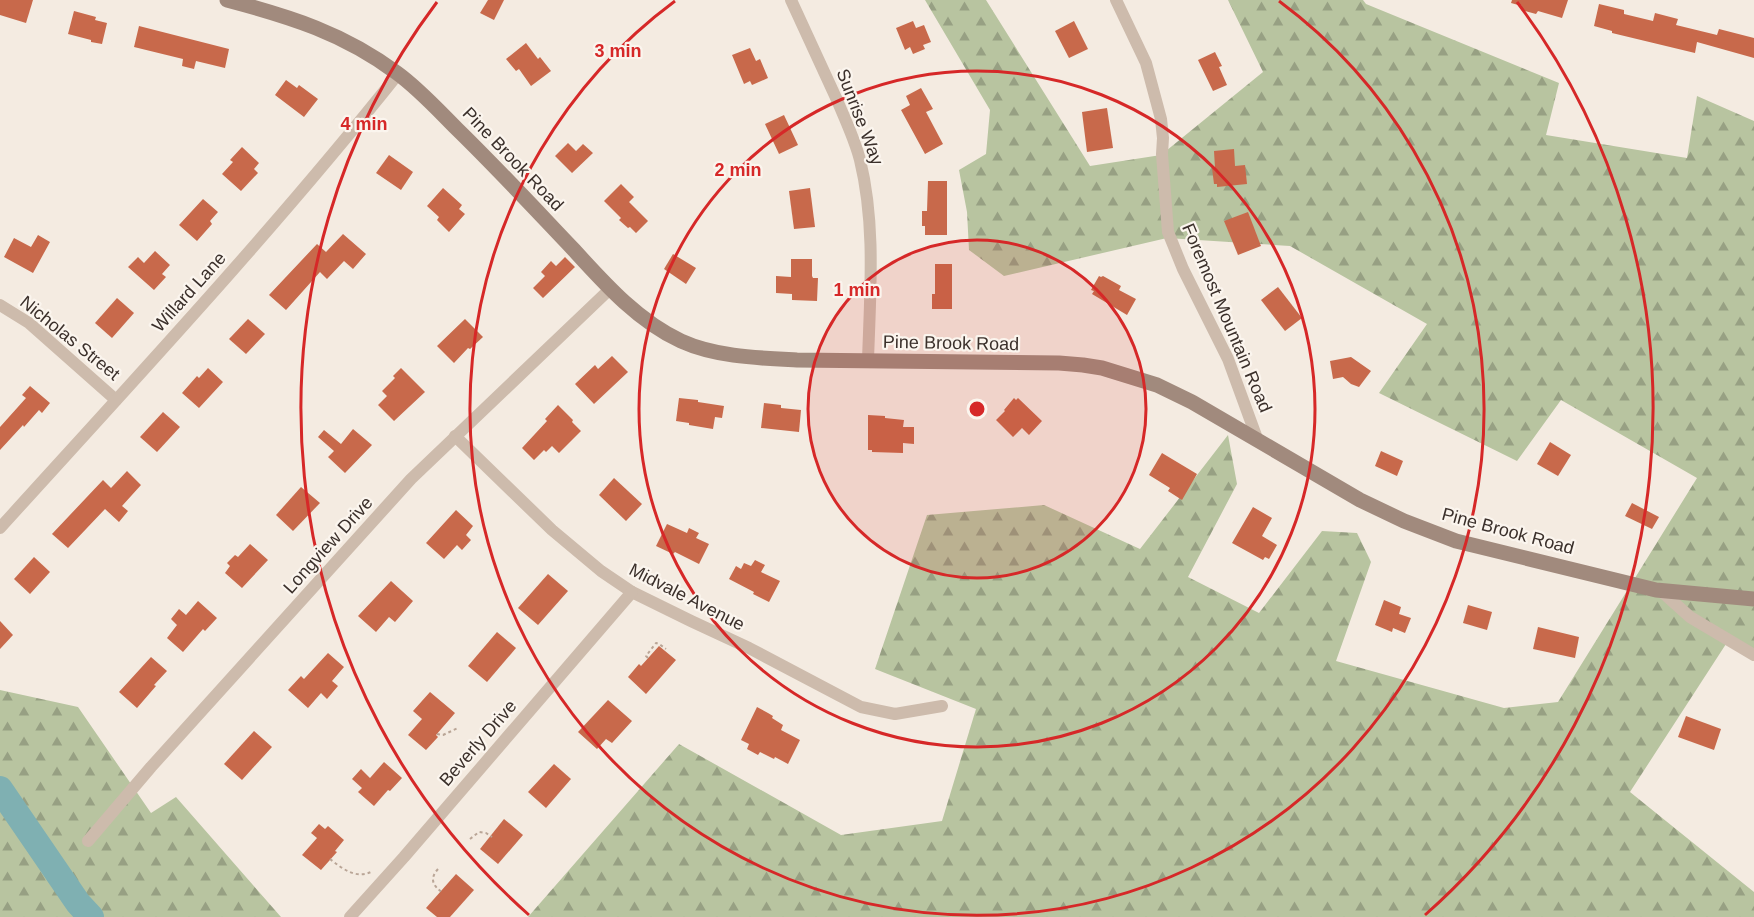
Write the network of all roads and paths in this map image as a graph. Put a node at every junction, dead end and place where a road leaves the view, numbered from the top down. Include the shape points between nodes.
1 (227, 0) edge
2 (791, 0) edge
3 (1116, 0) edge
4 (398, 74) junction
5 (610, 288) junction
6 (0, 305) edge
7 (868, 361) junction
8 (116, 400) junction
9 (455, 436) junction
10 (1258, 441) junction
11 (0, 528) edge
12 (1660, 590) junction
13 (632, 592) junction
14 (1754, 599) edge
15 (666, 648) dead end
16 (1754, 655) edge
17 (648, 658) dead end
18 (942, 706) dead end
19 (458, 728) dead end
20 (437, 734) dead end
21 (492, 837) dead end
22 (470, 839) dead end
23 (88, 841) dead end
24 (330, 859) dead end
25 (375, 869) dead end
26 (438, 869) dead end
27 (443, 893) dead end
28 (350, 917) edge

1 - 4 street, Pine Brook Road via 330,33
2 - 7 street, Sunrise Way via 846,121 866,185 870,231
3 - 10 street, Foremost Mountain Road via 1146,63 1161,119 1168,232 1228,359
4 - 5 street, Pine Brook Road via 498,170
4 - 8 street, Willard Lane via 270,229
5 - 7 street, Pine Brook Road via 666,333 701,348 758,358
5 - 9 street, Longview Drive
6 - 8 street, Nicholas Street via 29,323
7 - 10 street, Pine Brook Road via 1083,364 1157,385
8 - 11 street, Willard Lane
9 - 13 street, Midvale Avenue via 552,530
9 - 23 street, Longview Drive via 411,479
10 - 12 street, Pine Brook Road via 1360,500 1455,541
12 - 14 street, Pine Brook Road
12 - 16 street via 1690,617
13 - 18 street, Midvale Avenue via 861,707 895,714
13 - 28 street, Beverly Drive
15 - 17 path via 656,643
19 - 20 path
21 - 22 path via 481,832
24 - 25 path via 357,875
26 - 27 path via 432,880

